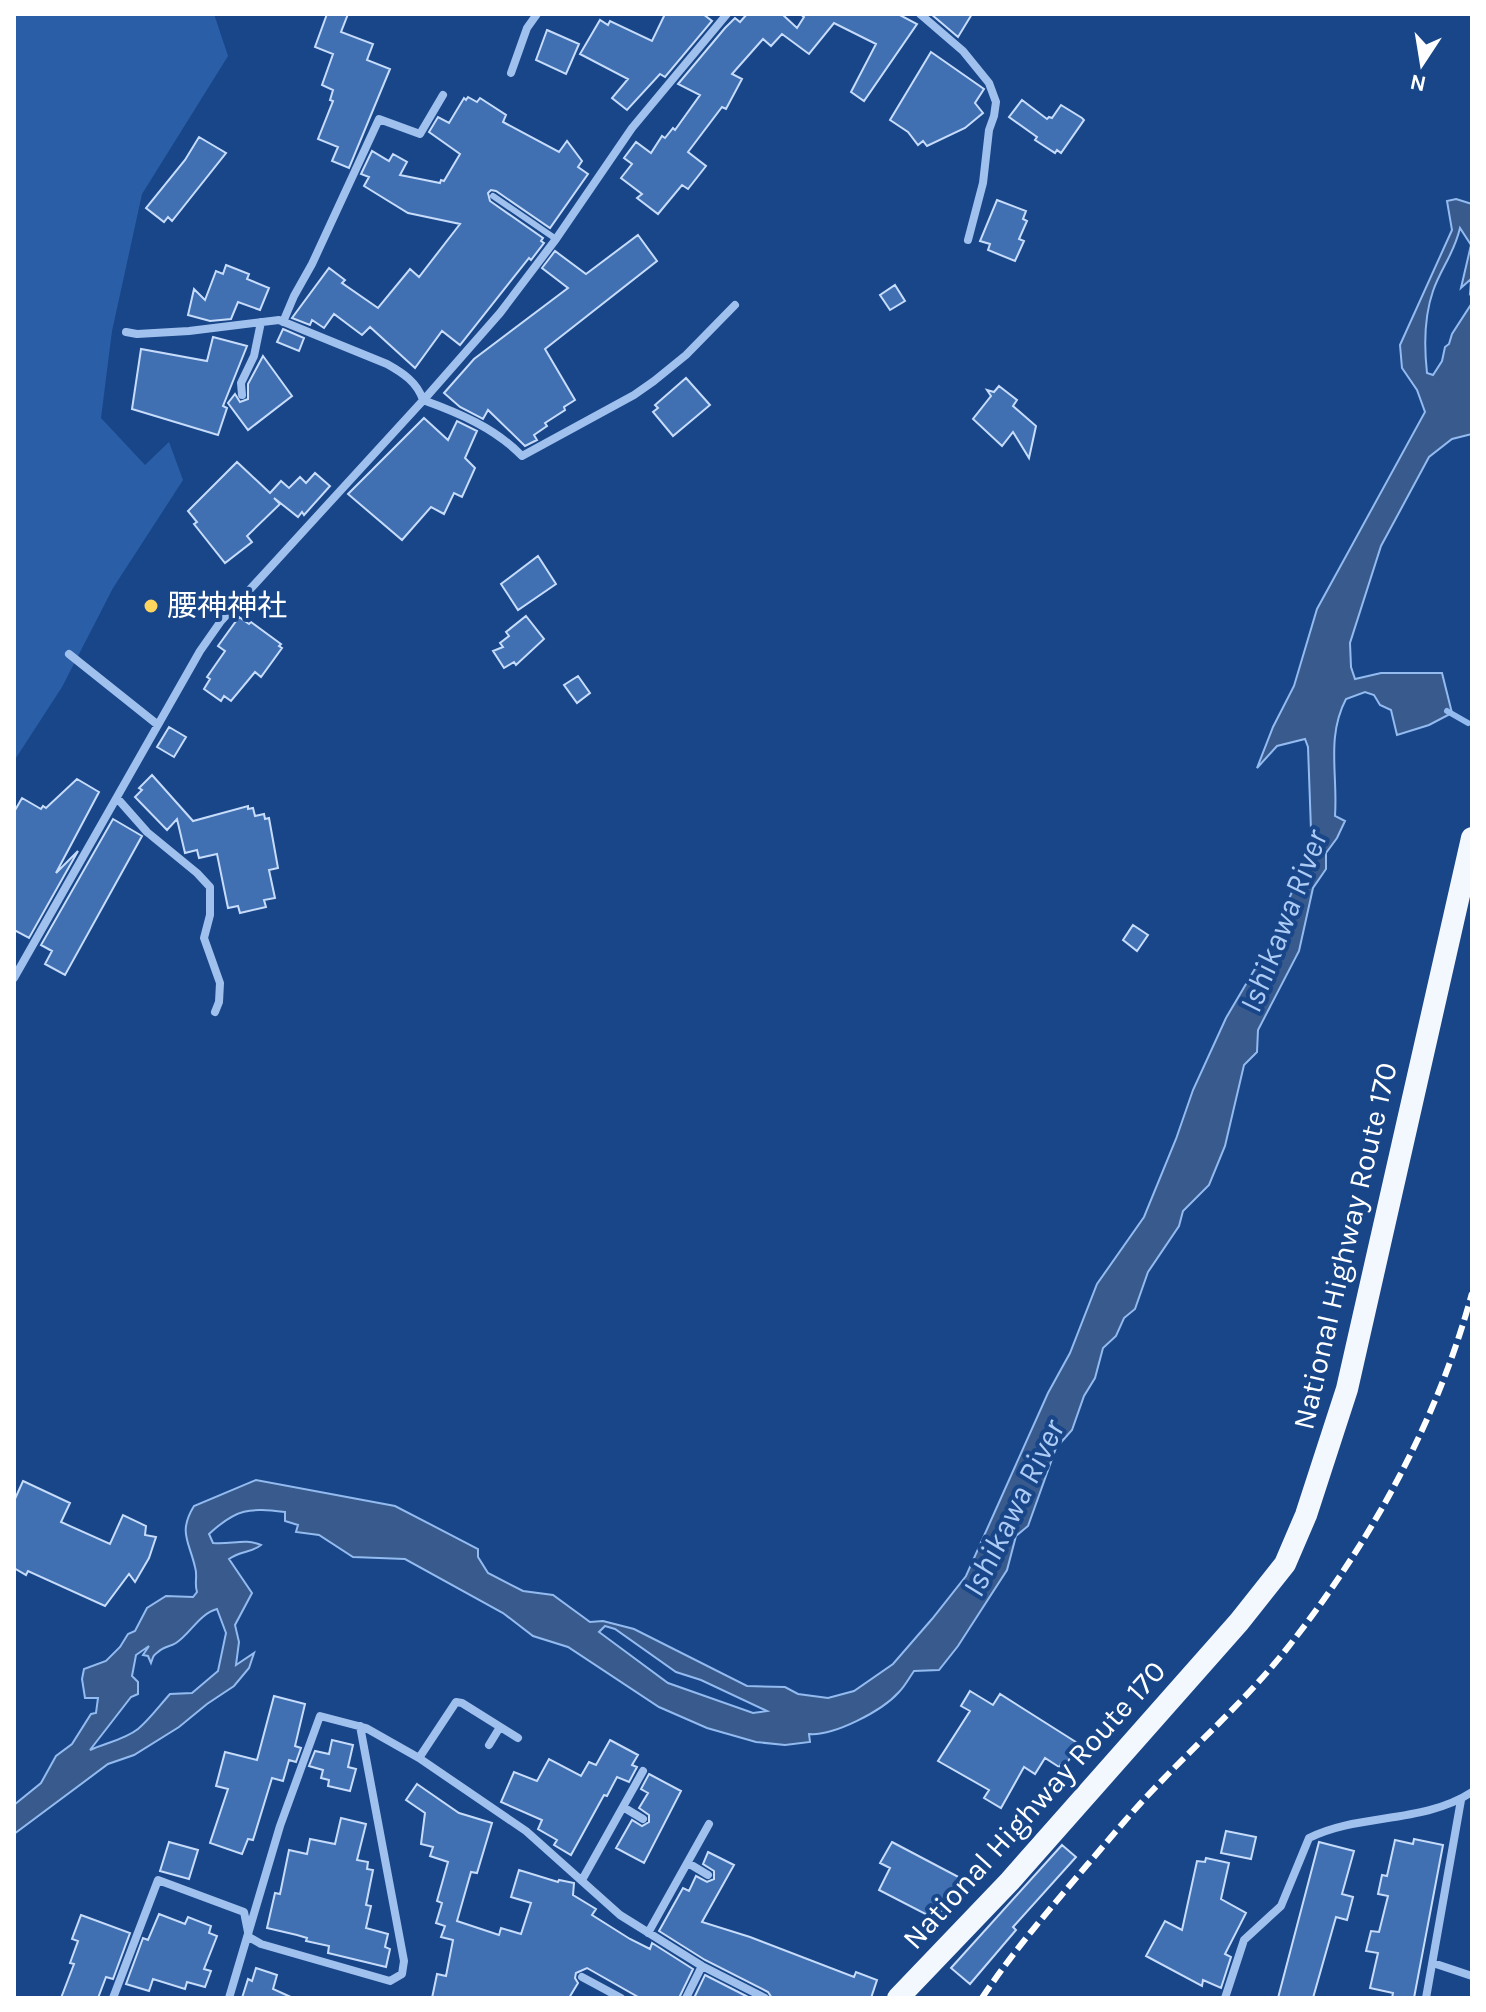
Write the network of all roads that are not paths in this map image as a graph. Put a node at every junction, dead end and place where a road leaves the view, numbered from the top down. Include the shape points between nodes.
1 (537, 14) edge
2 (727, 14) edge
3 (920, 14) edge
4 (511, 73) dead end
5 (443, 95) dead end
6 (493, 196) dead end
7 (556, 239) junction
8 (968, 240) dead end
9 (735, 305) dead end
10 (261, 322) junction
11 (283, 322) junction
12 (126, 332) dead end
13 (242, 395) dead end
14 (423, 400) junction
15 (69, 654) dead end
16 (158, 725) junction
17 (117, 798) junction
18 (1472, 838) edge
19 (14, 978) edge
20 (215, 1012) dead end
21 (360, 1726) junction
22 (500, 1727) junction
23 (518, 1738) dead end
24 (489, 1745) dead end
25 (419, 1758) junction
26 (643, 1771) dead end
27 (1472, 1792) edge
28 (1461, 1800) junction
29 (623, 1807) junction
30 (643, 1819) dead end
31 (709, 1824) dead end
32 (688, 1863) junction
33 (708, 1875) dead end
34 (582, 1880) junction
35 (648, 1933) junction
36 (249, 1937) junction
37 (1433, 1963) junction
38 (702, 1966) junction
39 (1472, 1976) edge
40 (582, 1977) dead end
41 (113, 1998) edge
42 (229, 1998) edge
43 (621, 1998) edge
44 (686, 1998) edge
45 (765, 1998) edge
46 (898, 1998) edge
47 (1225, 1998) edge
48 (1426, 1998) edge

1 - 4 street
2 - 7 street via 632,128
3 - 8 street via 978,68 996,102
5 - 11 street via 420,134 379,119
6 - 7 lane
7 - 14 street
9 - 14 street via 686,355 634,395 522,456 506,439
10 - 11 street
10 - 12 street
10 - 13 street
11 - 14 street via 387,364 420,389
14 - 16 street via 221,621
15 - 16 street
16 - 17 street
17 - 19 street
17 - 20 street via 210,887 204,938 220,983
18 - 46 highway, National Highway Route 170 via 1347,1389 1285,1564 1010,1881
21 - 25 street
21 - 36 street via 320,1716 280,1826
21 - 36 street via 404,1961 402,1974 390,1981
22 - 23 street
22 - 24 street
22 - 25 street via 456,1702
25 - 34 street via 526,1831
26 - 29 street
27 - 28 street
28 - 37 street
28 - 47 street via 1384,1821 1327,1829 1309,1838 1281,1906 1244,1940
29 - 30 street
29 - 34 street
31 - 32 street
32 - 33 street
32 - 35 street
34 - 35 street
35 - 38 street
36 - 41 street via 244,1912 158,1880
36 - 42 street
37 - 39 street
37 - 48 street
38 - 44 street
38 - 45 street
40 - 43 street

